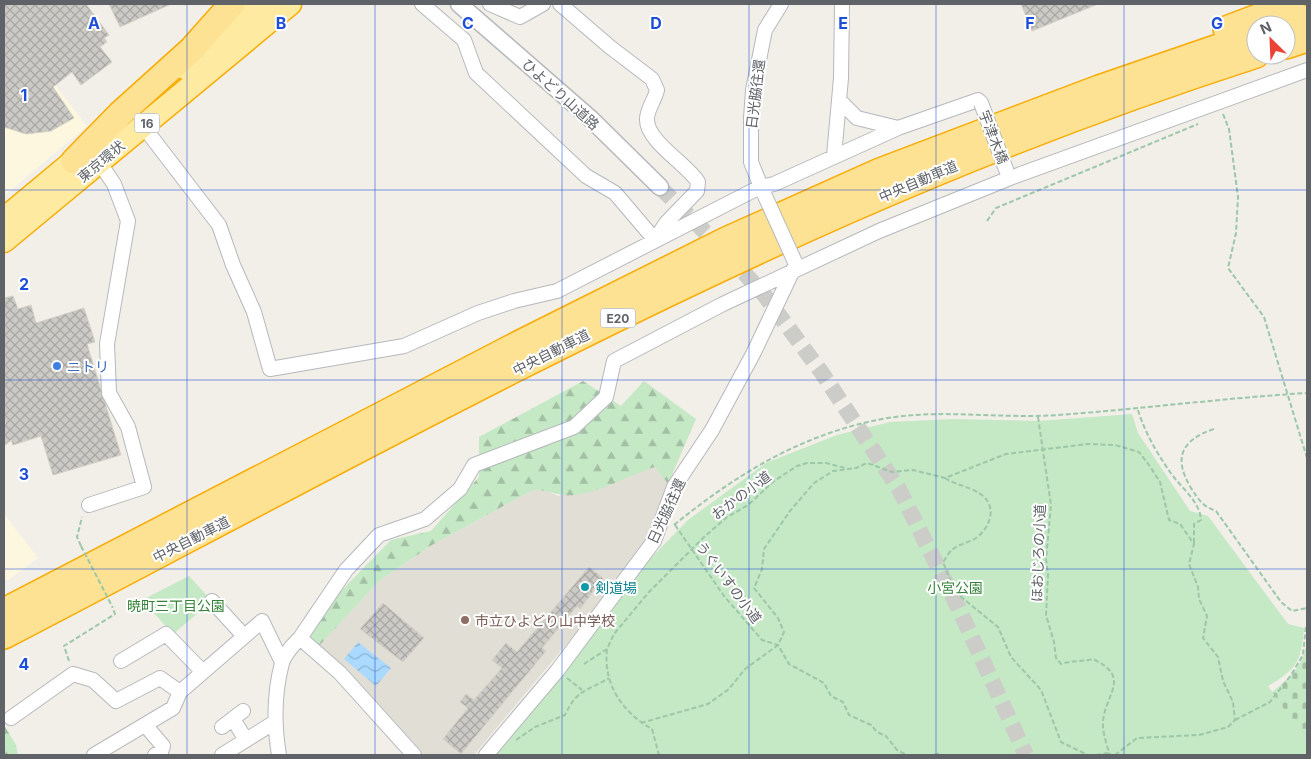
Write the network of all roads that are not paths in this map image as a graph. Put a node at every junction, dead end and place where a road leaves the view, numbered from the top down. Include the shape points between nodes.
1 (290, 4) edge
2 (422, 4) edge
3 (460, 4) edge
4 (490, 4) edge
5 (543, 4) edge
6 (560, 4) edge
7 (780, 4) edge
8 (842, 4) edge
9 (1292, 4) edge
10 (254, 10) edge
11 (1246, 37) edge
12 (1246, 58) edge
13 (1307, 70) edge
14 (166, 95) junction
15 (840, 101) junction
16 (1000, 124) junction
17 (143, 126) junction
18 (898, 128) junction
19 (834, 156) junction
20 (74, 161) junction
21 (99, 162) junction
22 (1008, 175) junction
23 (660, 187) tunnel mouth
24 (763, 192) junction
25 (4, 219) edge
26 (655, 240) junction
27 (4, 241) edge
28 (795, 266) junction
29 (90, 505) road end
30 (212, 601) dead end
31 (4, 611) edge
32 (4, 636) edge
33 (244, 636) junction
34 (300, 638) junction
35 (122, 661) dead end
36 (282, 662) junction
37 (203, 672) junction
38 (180, 692) junction
39 (11, 718) dead end
40 (233, 719) dead end
41 (275, 722) junction
42 (146, 726) junction
43 (246, 740) junction
44 (94, 755) edge
45 (155, 755) edge
46 (222, 755) edge
47 (279, 755) edge
48 (414, 755) edge
49 (486, 755) edge

1 - 10 highway, 東京環状 / 16
2 - 26 street via 464,40 476,73 586,176 615,193
3 - 23 street, ひよどり山道路 via 591,119
4 - 5 street via 520,17
6 - 26 street via 652,80 657,90 647,124 658,142 698,182 697,191 666,223
7 - 24 street, 日光脇往還 via 765,30 754,90 749,152
8 - 15 street
9 - 16 highway
10 - 14 highway, 東京環状 / 16
10 - 20 highway via 191,50
11 - 16 highway, 中央自動車道 / E20
12 - 32 highway, 中央自動車道 / E20 via 1104,106 974,157 720,269 524,366
13 - 22 street
14 - 17 highway, 東京環状 / 16
14 - 20 highway, 東京環状 / 16
15 - 18 street via 857,118
15 - 19 street
16 - 31 highway, 中央自動車道 / E20 via 880,171 726,240 520,343
17 - 21 highway, 東京環状 / 16
17 - 26 street via 219,225 254,312 270,369 404,346 478,313 557,291
18 - 19 street
18 - 22 street, 宇津木橋, bridge via 978,100
19 - 24 street
20 - 25 highway, 東京環状 / 16
21 - 27 highway, 東京環状 / 16
21 - 29 street via 114,184 128,221 107,344 109,392 128,427 144,487
22 - 28 street
24 - 26 street
24 - 28 street, 日光脇往還, bridge
28 - 34 street via 614,362 606,397 574,427 474,465 460,489 425,519 380,536 362,553 346,570
28 - 49 street, 日光脇往還 via 712,430 674,487 654,541 557,671
30 - 33 street
33 - 36 street via 262,621
33 - 37 street
34 - 36 street
34 - 48 street via 340,673
35 - 37 street via 166,634
36 - 41 street
37 - 38 street
38 - 39 street via 160,678 116,700 93,680 73,674
38 - 42 street via 173,708
40 - 43 street
41 - 43 street
41 - 47 street
42 - 44 street
42 - 45 street via 163,746
43 - 46 street

